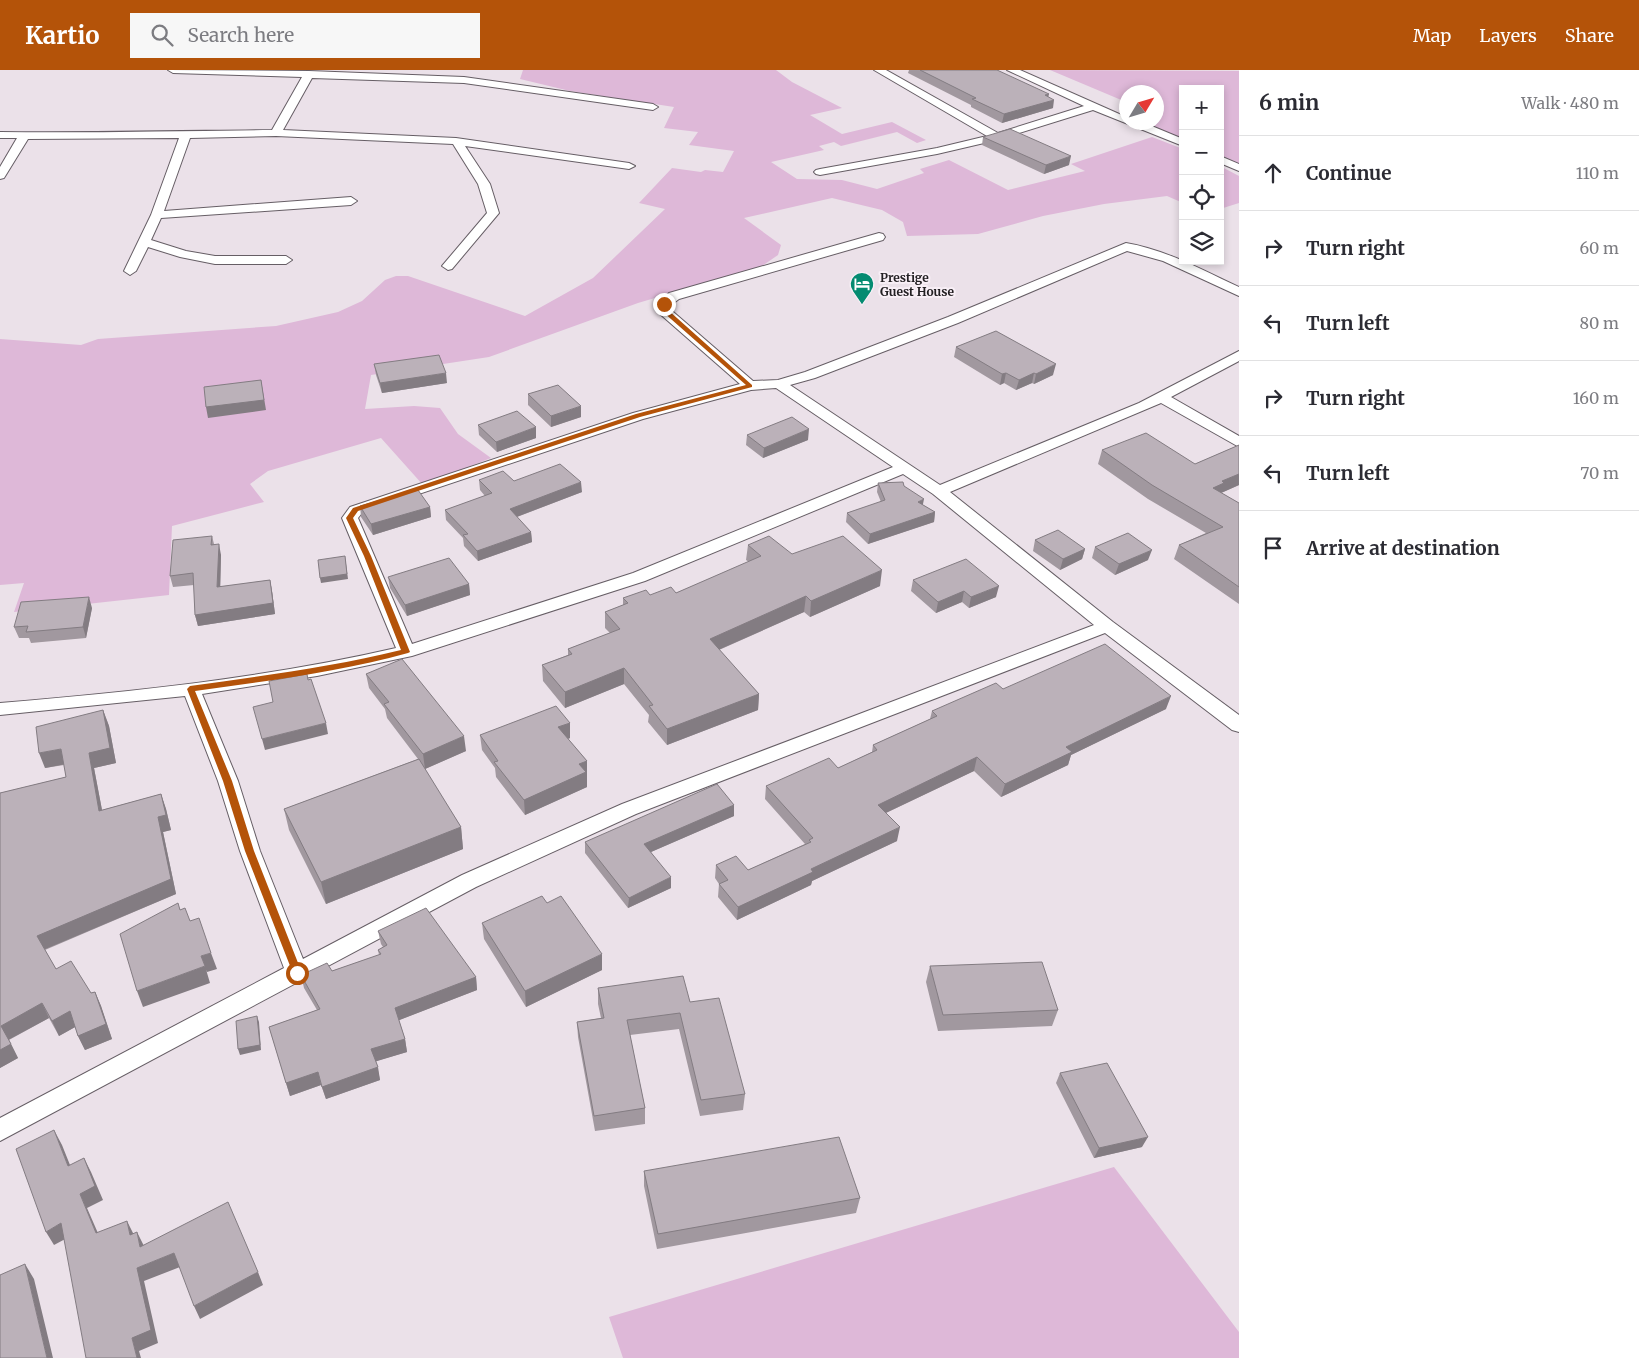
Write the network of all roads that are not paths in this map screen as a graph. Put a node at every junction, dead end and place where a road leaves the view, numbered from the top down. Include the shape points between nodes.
1 (172, 70) edge
2 (879, 70) edge
3 (1012, 70) edge
4 (309, 74) junction
5 (653, 107) dead end
6 (1092, 107) junction
7 (1119, 118) edge
8 (1151, 130) edge
9 (186, 133) junction
10 (276, 133) junction
11 (0, 135) edge
12 (25, 135) junction
13 (997, 137) junction
14 (456, 141) junction
15 (1179, 141) edge
16 (1224, 161) edge
17 (628, 166) dead end
18 (1239, 168) edge
19 (820, 172) dead end
20 (0, 176) edge
21 (351, 201) dead end
22 (157, 215) junction
23 (879, 237) dead end
24 (144, 242) junction
25 (286, 260) dead end
26 (448, 266) dead end
27 (130, 271) dead end
28 (1239, 292) edge
29 (1239, 355) edge
30 (779, 384) junction
31 (750, 386) junction
32 (1161, 397) junction
33 (1239, 442) edge
34 (904, 468) junction
35 (939, 491) junction
36 (1107, 626) junction
37 (406, 652) junction
38 (190, 689) junction
39 (0, 709) edge
40 (1239, 725) edge
41 (297, 973) junction
42 (0, 1130) edge

1 - 4 street
2 - 13 street
3 - 6 street
4 - 5 street via 464,80
4 - 10 street
6 - 7 street
6 - 13 street
8 - 15 street
9 - 10 street
9 - 12 street
9 - 22 street
10 - 14 street
11 - 12 street
12 - 20 street
13 - 19 street
14 - 17 street
14 - 26 street via 486,186 493,213
16 - 18 street
21 - 22 street
22 - 24 street
23 - 31 street via 674,296 664,304 665,310
24 - 25 street via 215,260
24 - 27 street
28 - 30 street via 1154,254 1126,247 953,320
29 - 32 street
30 - 31 street
30 - 34 street
31 - 37 street via 638,416 356,510 350,518
32 - 33 street
32 - 35 street
34 - 35 street
34 - 37 street via 639,577
35 - 36 street
36 - 40 street
36 - 41 street via 629,809 470,881
37 - 38 street via 292,675
38 - 39 street
38 - 41 street via 228,781 250,851
41 - 42 street

